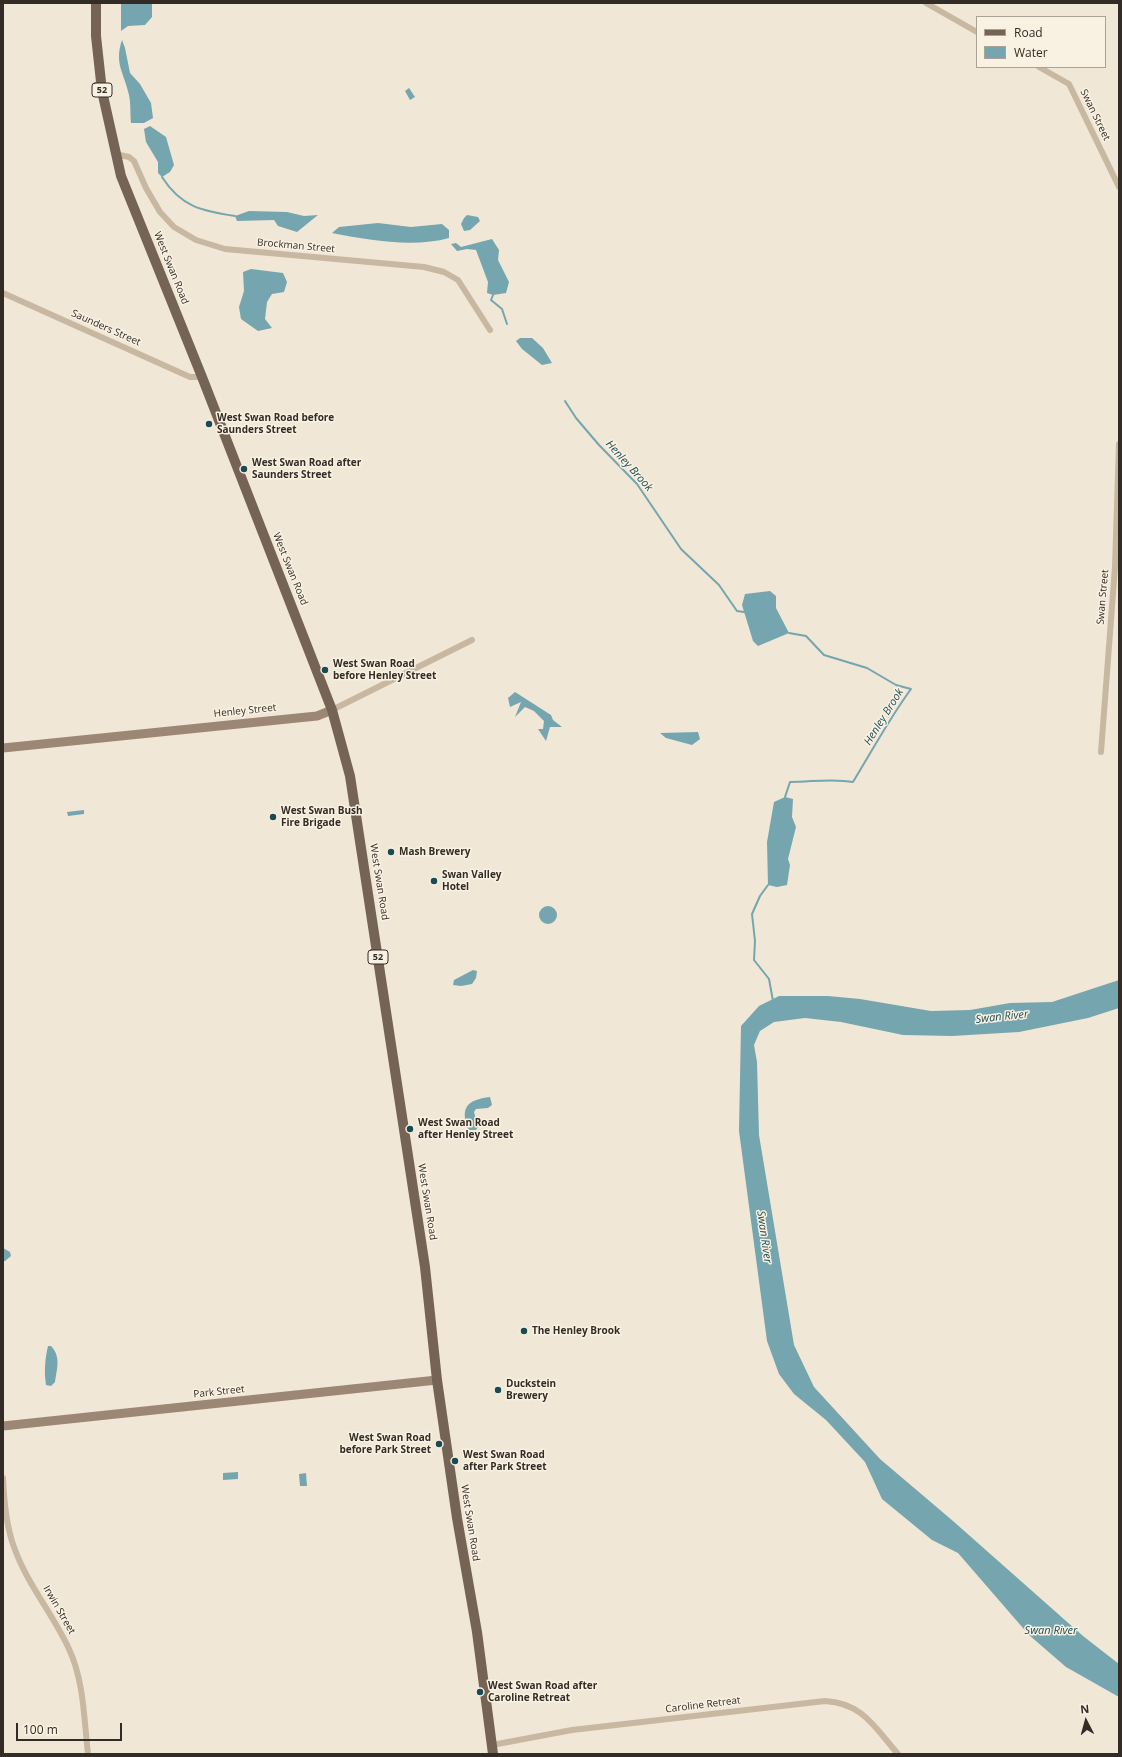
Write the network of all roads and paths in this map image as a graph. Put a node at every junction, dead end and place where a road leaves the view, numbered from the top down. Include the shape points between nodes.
1 (96, 3) edge
2 (926, 3) edge
3 (976, 31) edge
4 (1041, 68) edge
5 (115, 154) junction
6 (1119, 186) edge
7 (3, 293) edge
8 (490, 330) dead end
9 (202, 377) junction
10 (1119, 444) edge
11 (472, 640) dead end
12 (332, 710) junction
13 (3, 748) edge
14 (1100, 752) dead end
15 (437, 1380) junction
16 (3, 1426) edge
17 (3, 1478) edge
18 (492, 1749) edge
19 (88, 1754) edge
20 (898, 1754) edge

1 - 5 main road, West Swan Road / 52 via 96,36 102,91
2 - 3 street
4 - 6 street, Swan Street via 1069,84
5 - 8 street, Brockman Street via 129,157 134,161 160,212 174,227 196,240 225,249 424,267 444,272 458,280
5 - 9 main road, West Swan Road / 52 via 121,176
7 - 9 street, Saunders Street via 190,377
9 - 12 main road, West Swan Road / 52
10 - 14 street, Swan Street via 1115,567
11 - 12 street, Henley Street
12 - 13 street, Henley Street via 317,716
12 - 15 main road, West Swan Road / 52 via 350,776 424,1259
15 - 16 street, Park Street
15 - 18 main road, West Swan Road / 52 via 477,1632
17 - 19 street, Irwin Street via 4,1504 13,1545 70,1650 76,1667
18 - 20 street, Caroline Retreat via 572,1730 825,1701 839,1702 860,1712

